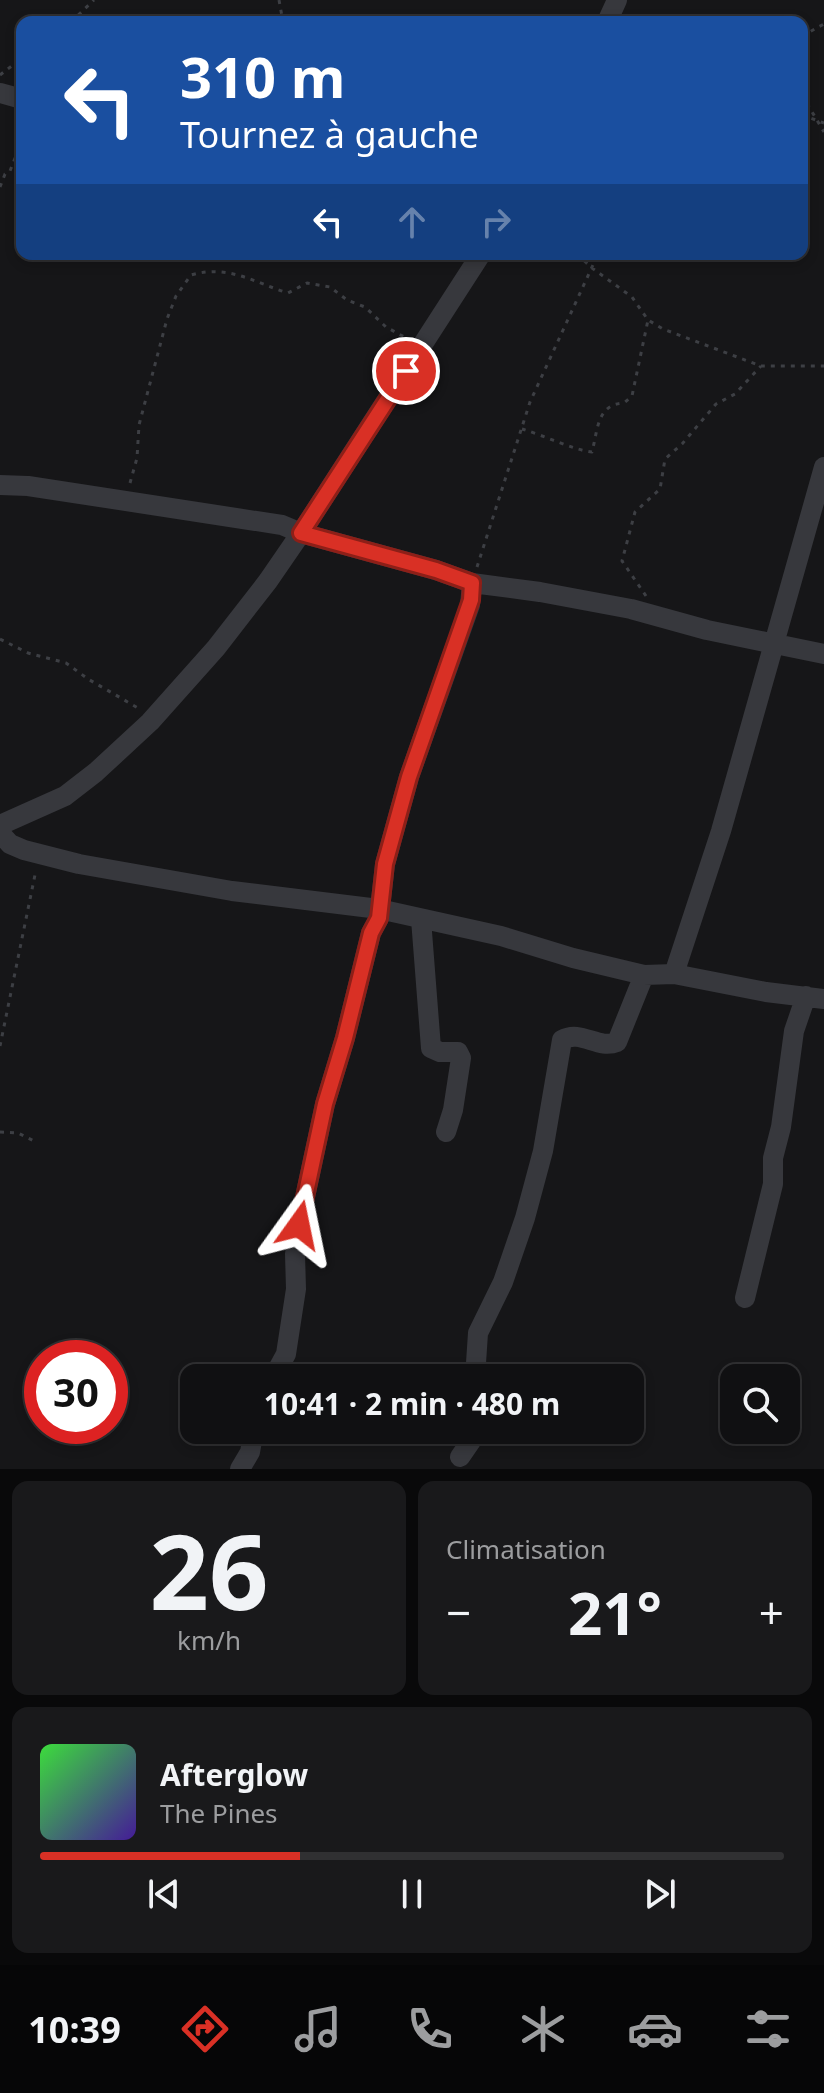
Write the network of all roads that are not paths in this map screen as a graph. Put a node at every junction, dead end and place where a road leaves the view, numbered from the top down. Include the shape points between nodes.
1 (477, 260) edge
2 (824, 467) edge
3 (0, 485) edge
4 (301, 533) junction
5 (472, 583) junction
6 (773, 643) junction
7 (824, 654) edge
8 (0, 825) edge
9 (0, 833) edge
10 (379, 909) junction
11 (421, 919) junction
12 (674, 974) junction
13 (644, 975) junction
14 (819, 995) edge
15 (446, 1132) dead end
16 (745, 1298) dead end
17 (281, 1364) edge
18 (476, 1364) edge
19 (251, 1444) edge
20 (467, 1444) edge
21 (460, 1457) dead end
22 (240, 1469) edge

1 - 4 street
2 - 6 street
3 - 4 street via 260,520
4 - 5 street
4 - 8 street via 216,648 150,722 65,796
5 - 6 street via 631,609
5 - 10 street via 470,605 395,823
6 - 7 street
6 - 12 street via 721,831
9 - 10 street via 10,844 39,855 201,886
10 - 11 street
10 - 17 street via 325,1104 299,1225 296,1289
11 - 13 street
11 - 15 street via 431,1048 458,1052 461,1058
12 - 13 street
12 - 14 street via 766,992
13 - 18 street via 617,1042 573,1036 562,1040 543,1151 503,1282 478,1333
14 - 16 street via 794,1031 773,1184
19 - 22 street
20 - 21 street

